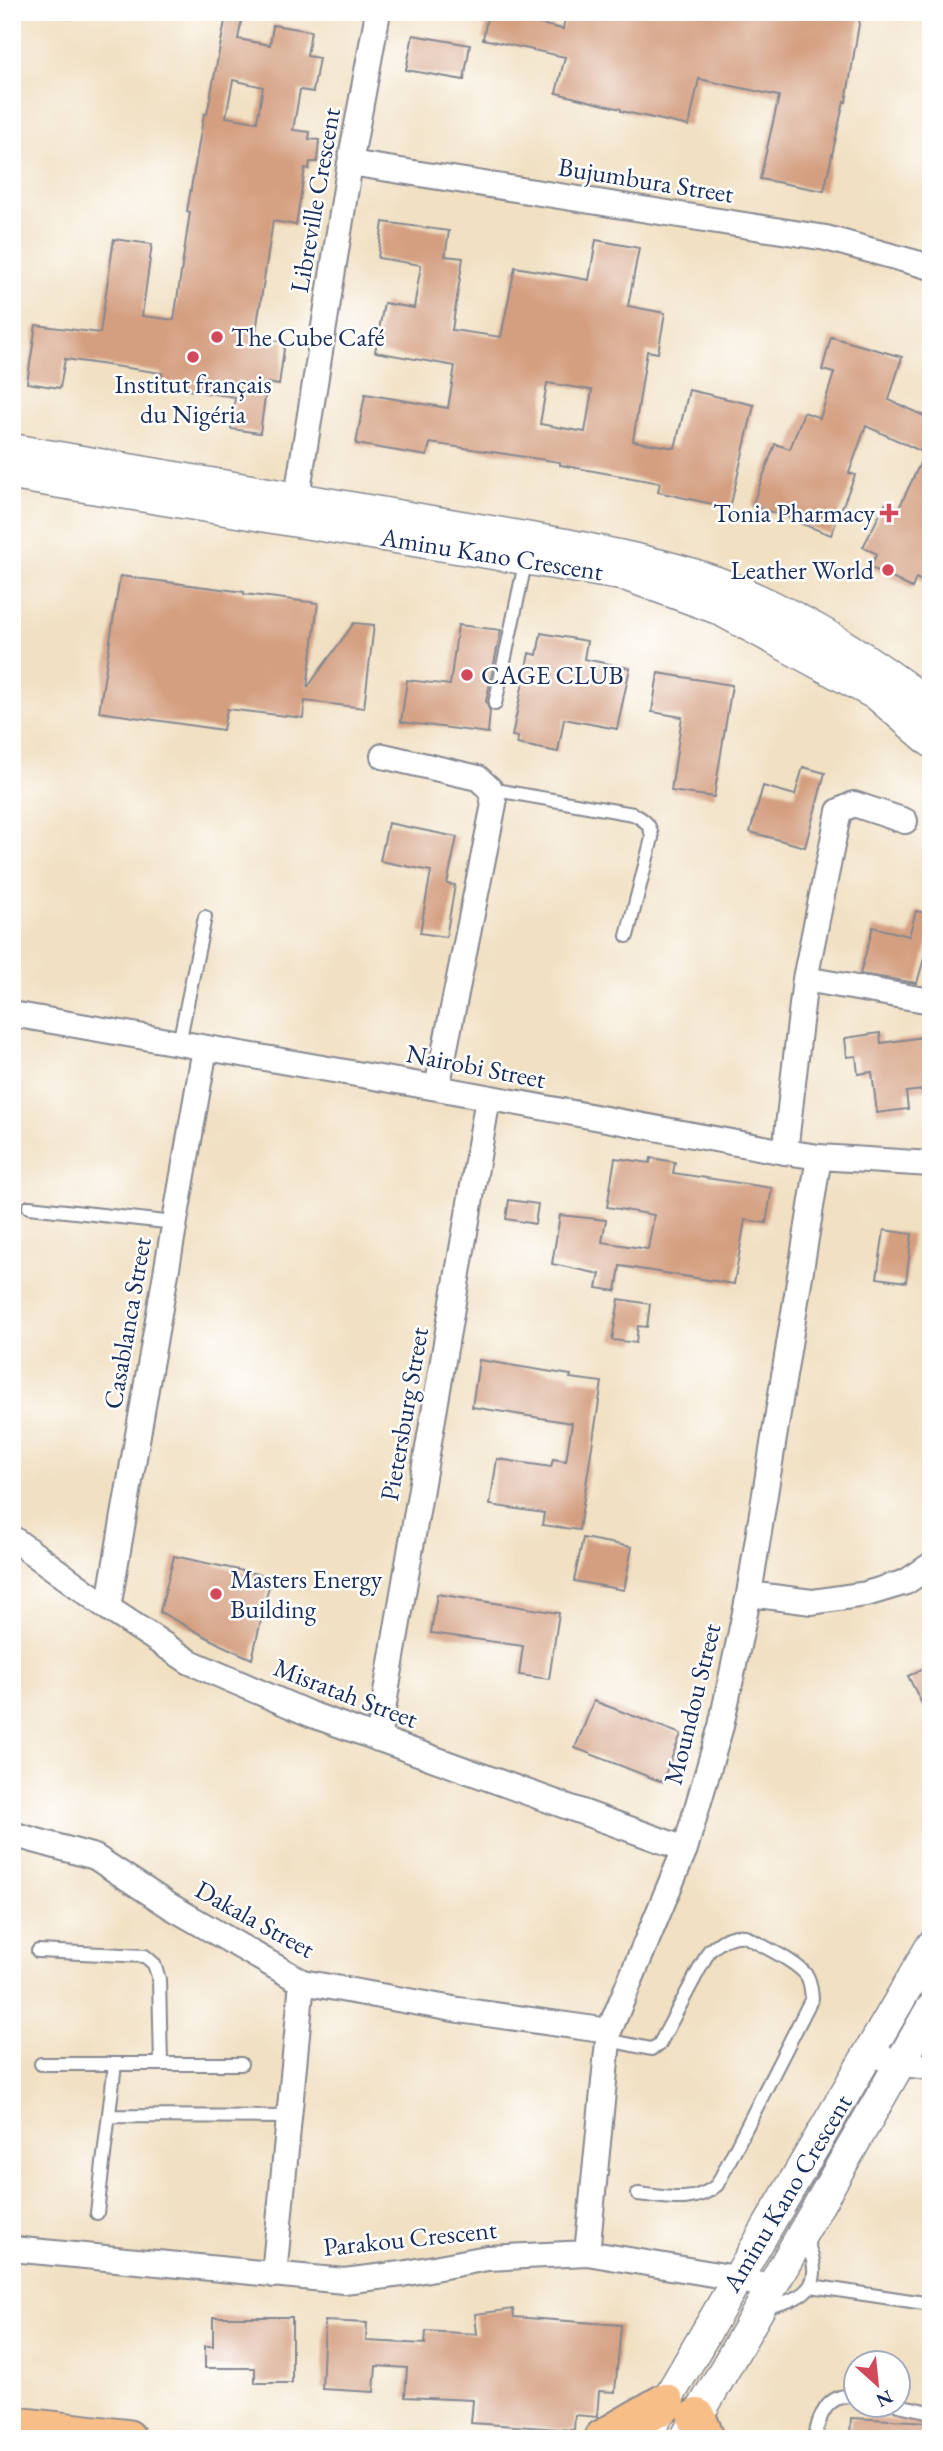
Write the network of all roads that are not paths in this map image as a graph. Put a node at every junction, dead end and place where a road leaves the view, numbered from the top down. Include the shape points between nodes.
1 (378, 12) edge
2 (349, 163) junction
3 (931, 267) edge
4 (12, 449) edge
5 (12, 475) edge
6 (295, 510) junction
7 (526, 559) junction
8 (495, 704) dead end
9 (931, 706) edge
10 (931, 742) edge
11 (383, 756) dead end
12 (490, 789) junction
13 (905, 821) dead end
14 (205, 917) dead end
15 (628, 936) dead end
16 (805, 979) junction
17 (931, 1001) edge
18 (12, 1014) edge
19 (179, 1043) junction
20 (205, 1048) junction
21 (437, 1088) junction
22 (488, 1098) junction
23 (785, 1152) junction
24 (819, 1157) junction
25 (931, 1164) edge
26 (29, 1207) dead end
27 (175, 1223) junction
28 (12, 1538) edge
29 (931, 1565) edge
30 (749, 1594) junction
31 (108, 1608) junction
32 (378, 1739) junction
33 (12, 1834) edge
34 (685, 1849) junction
35 (931, 1946) edge
36 (38, 1951) dead end
37 (302, 1982) junction
38 (931, 2009) edge
39 (608, 2035) junction
40 (870, 2054) junction
41 (41, 2064) dead end
42 (115, 2064) junction
43 (161, 2064) junction
44 (241, 2064) dead end
45 (901, 2064) junction
46 (931, 2067) edge
47 (110, 2116) junction
48 (289, 2117) junction
49 (638, 2194) dead end
50 (97, 2213) dead end
51 (802, 2232) junction
52 (12, 2249) edge
53 (587, 2253) junction
54 (274, 2276) junction
55 (736, 2278) junction
56 (811, 2286) junction
57 (764, 2298) junction
58 (931, 2304) edge
59 (842, 2397) edge
60 (912, 2408) edge
61 (931, 2412) edge
62 (688, 2425) edge
63 (12, 2426) edge
64 (127, 2439) edge
65 (603, 2439) edge
66 (643, 2439) edge
67 (815, 2439) edge

1 - 2 street, Libreville Crescent
2 - 3 street, Bujumbura Street via 826,238
2 - 6 street, Libreville Crescent
4 - 6 street
5 - 6 street, Aminu Kano Crescent
6 - 7 street, Aminu Kano Crescent
6 - 9 street via 566,544 650,562 719,584 807,623
7 - 8 lane
7 - 10 street, Aminu Kano Crescent via 627,576 718,609 878,696
11 - 12 street via 478,778
12 - 15 lane via 643,819 652,838
12 - 21 street via 494,804 491,827
13 - 16 street via 854,803 839,811
14 - 19 lane
16 - 17 street
16 - 23 street
18 - 19 street, Nairobi Street
19 - 20 street, Nairobi Street
20 - 21 street, Nairobi Street
20 - 27 street, Casablanca Street
21 - 22 street, Nairobi Street
22 - 23 street, Nairobi Street
22 - 32 street, Pietersburg Street
23 - 24 street, Nairobi Street
24 - 25 street, Nairobi Street
24 - 30 street, Moundou Street
26 - 27 lane
27 - 31 street, Casablanca Street
28 - 31 street, Misratah Street
29 - 30 street via 906,1582 866,1594 812,1602
30 - 34 street, Moundou Street via 721,1726
31 - 32 street, Misratah Street via 190,1662
32 - 34 street, Misratah Street
33 - 37 street, Dakala Street via 95,1857
34 - 39 street, Moundou Street
35 - 40 street, Aminu Kano Crescent
36 - 43 lane via 145,1956 154,1964 159,1979
37 - 39 street, Dakala Street
37 - 48 street
38 - 45 street
39 - 49 lane via 651,2049 659,2045 709,1951 735,1935 745,1936 797,1966 811,1987 812,1998 718,2185 689,2199
39 - 53 street, Moundou Street
40 - 45 street
40 - 55 street, Aminu Kano Crescent
41 - 42 lane
42 - 43 lane
42 - 47 lane
43 - 44 lane
45 - 46 street
45 - 51 street
47 - 48 lane
47 - 50 lane
48 - 54 street
51 - 56 lane via 816,2267
51 - 57 street
52 - 54 street, Parakou Crescent
53 - 54 street, Parakou Crescent via 487,2258 344,2281
53 - 55 street, Parakou Crescent
55 - 57 street, Parakou Crescent
55 - 62 street, Aminu Kano Crescent
56 - 57 lane via 795,2299
56 - 58 lane
57 - 62 street
59 - 67 lane via 824,2407
60 - 61 lane
62 - 65 main road
62 - 66 street, Aminu Kano Crescent
63 - 64 main road

